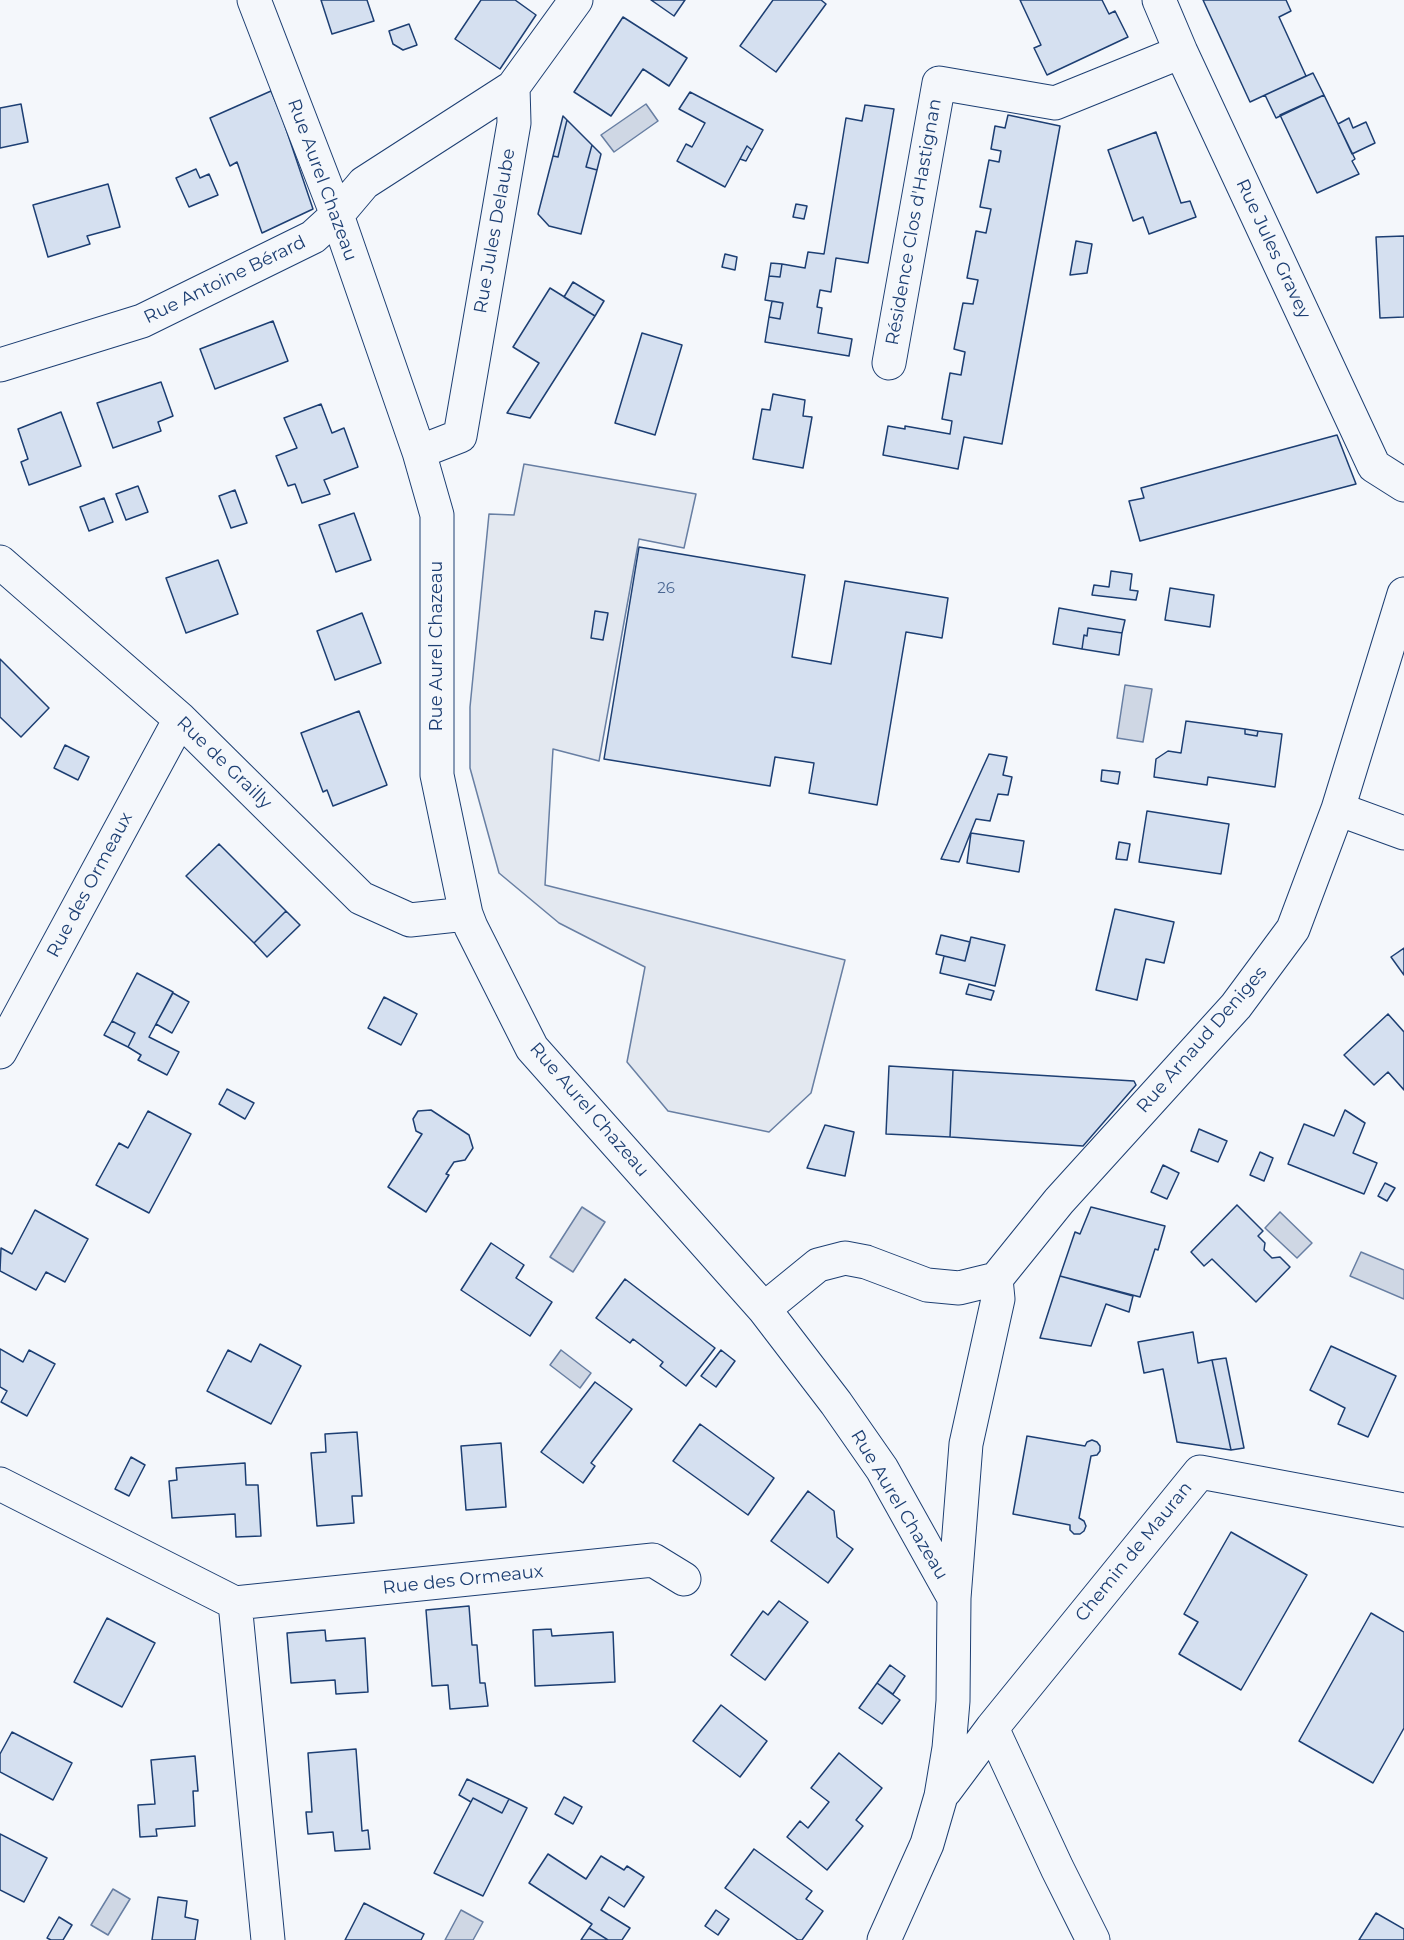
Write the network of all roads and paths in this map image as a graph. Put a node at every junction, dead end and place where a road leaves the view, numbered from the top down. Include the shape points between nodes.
1 (254, 0) edge
2 (576, 0) edge
3 (1159, 0) edge
4 (1181, 52) junction
5 (513, 87) junction
6 (336, 215) junction
7 (889, 363) dead end
8 (0, 365) edge
9 (419, 452) junction
10 (1404, 484) edge
11 (0, 562) edge
12 (1404, 594) edge
13 (180, 719) junction
14 (1338, 809) junction
15 (1404, 833) edge
16 (466, 914) junction
17 (0, 1052) edge
18 (996, 1279) junction
19 (764, 1309) junction
20 (0, 1484) edge
21 (1404, 1510) edge
22 (684, 1579) dead end
23 (954, 1598) junction
24 (235, 1603) junction
25 (992, 1728) junction
26 (941, 1796) junction
27 (267, 1940) edge
28 (884, 1940) edge
29 (1094, 1940) edge

1 - 6 street, Rue Aurel Chazeau
2 - 5 street
3 - 4 street, Rue Jules Gravey
4 - 7 street, Résidence Clos d'Hastignan via 1055,103 939,82
4 - 10 street, Rue Jules Gravey via 1374,466
5 - 6 street, Rue Antoine Bérard via 364,183
5 - 9 street, Rue Jules Delaube via 514,123 460,436
6 - 8 street, Rue Antoine Bérard via 313,237 142,321
6 - 9 street, Rue Aurel Chazeau
9 - 16 street, Rue Aurel Chazeau via 438,515 437,775
11 - 13 street, Rue de Grailly
12 - 14 street, Rue Arnaud Deniges
13 - 16 street, Rue de Grailly via 361,898 410,920
13 - 17 street, Rue des Ormeaux
14 - 15 street
14 - 18 street, Rue Arnaud Deniges via 1293,929 1236,1006 1059,1201
16 - 19 street, Rue Aurel Chazeau via 532,1048
18 - 19 street via 959,1288 927,1285 845,1258 818,1265
18 - 23 street via 998,1299 966,1444
19 - 23 street, Rue Aurel Chazeau via 882,1469
20 - 24 street
21 - 25 street, Chemin de Mauran via 1200,1472
22 - 24 street, Rue des Ormeaux via 653,1560
23 - 26 street, Rue Aurel Chazeau via 953,1701
24 - 27 street
25 - 26 street, Chemin de Mauran
25 - 29 street via 1056,1868
26 - 28 street, Rue Aurel Chazeau via 927,1844

